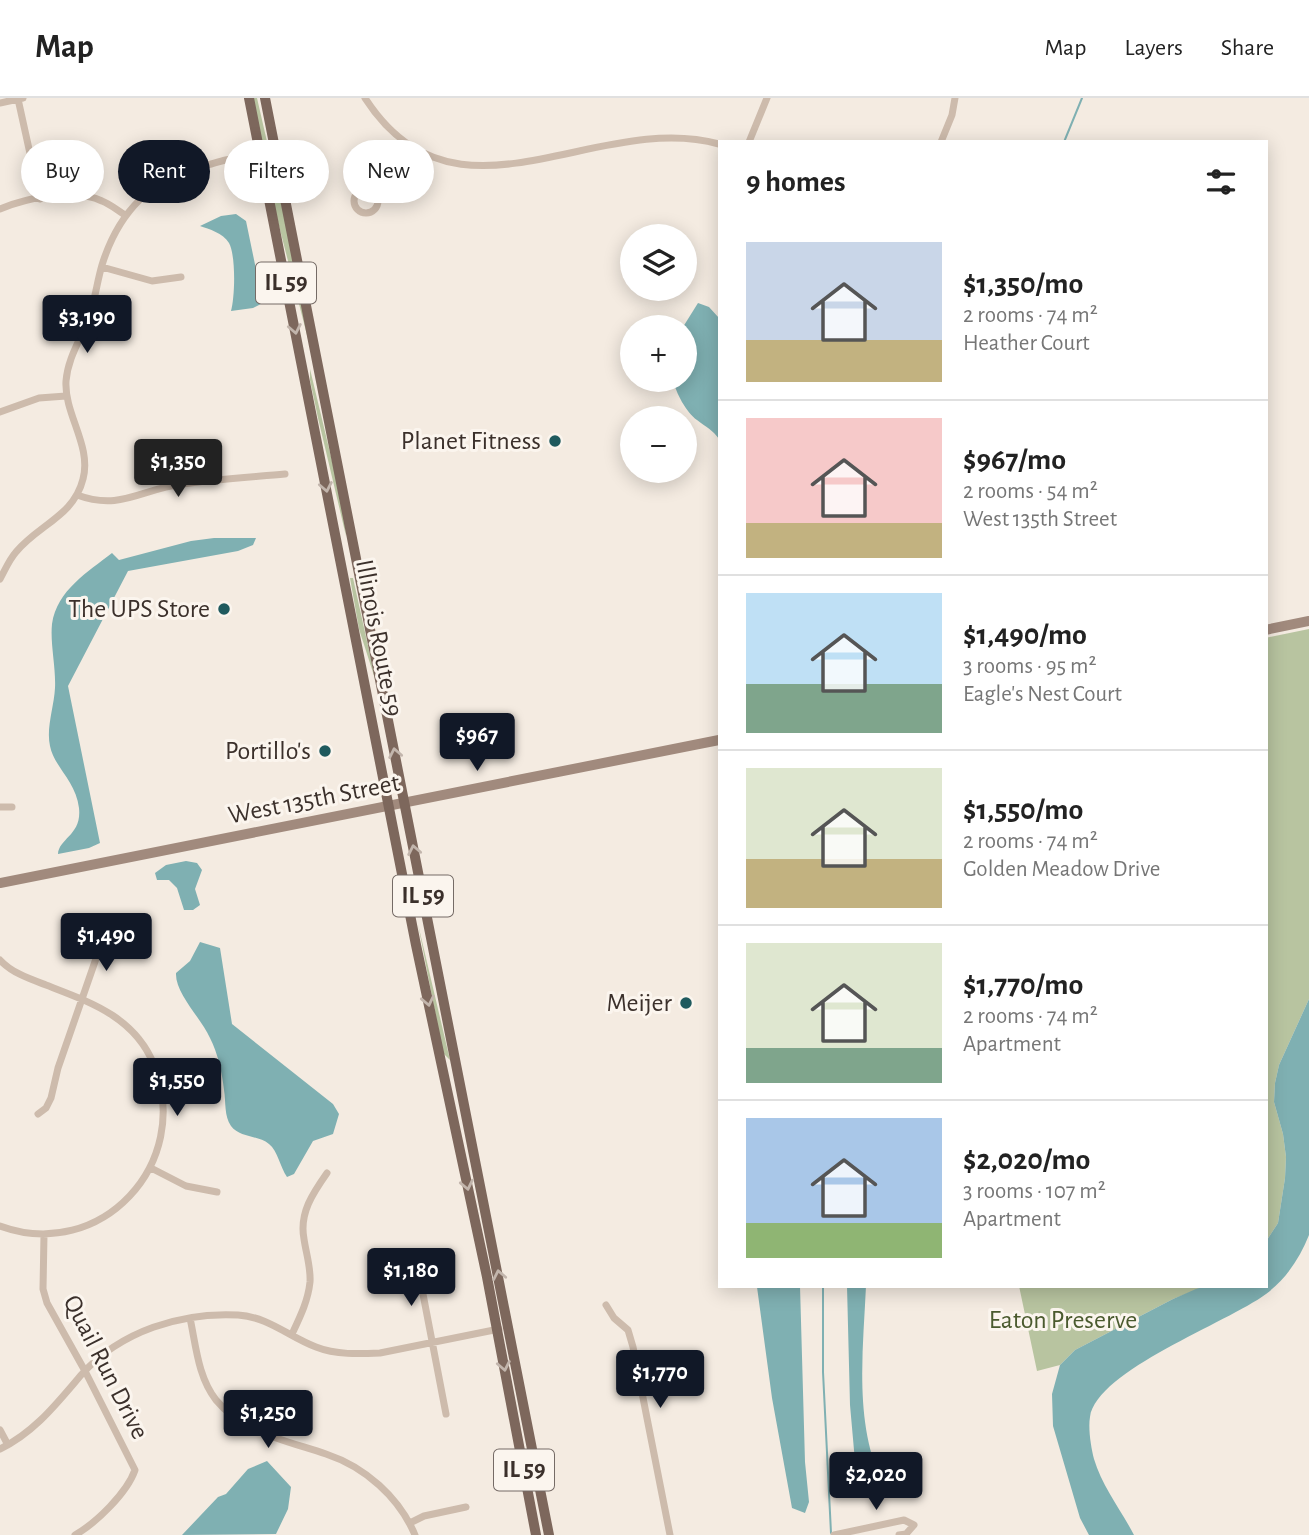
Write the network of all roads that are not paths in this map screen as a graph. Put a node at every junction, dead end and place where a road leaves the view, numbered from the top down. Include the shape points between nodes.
1 (248, 98) edge
2 (265, 98) edge
3 (365, 98) edge
4 (767, 98) edge
5 (955, 98) edge
6 (21, 99) edge
7 (0, 103) edge
8 (29, 140) edge
9 (257, 140) edge
10 (402, 140) edge
11 (750, 140) edge
12 (942, 140) edge
13 (718, 144) edge
14 (434, 156) edge
15 (224, 162) edge
16 (104, 202) edge
17 (24, 203) edge
18 (269, 203) edge
19 (0, 209) edge
20 (125, 215) junction
21 (102, 267) junction
22 (181, 277) dead end
23 (300, 352) junction
24 (317, 355) junction
25 (66, 396) junction
26 (0, 412) edge
27 (285, 474) dead end
28 (78, 495) junction
29 (3, 565) edge
30 (0, 579) edge
31 (1309, 621) edge
32 (1268, 630) edge
33 (718, 740) edge
34 (405, 803) junction
35 (390, 806) junction
36 (0, 807) edge
37 (12, 807) dead end
38 (0, 883) edge
39 (118, 935) dead end
40 (0, 960) edge
41 (7, 967) junction
42 (0, 975) edge
43 (82, 999) junction
44 (439, 1056) junction
45 (457, 1076) junction
46 (38, 1114) dead end
47 (150, 1168) junction
48 (327, 1173) dead end
49 (217, 1192) dead end
50 (0, 1226) edge
51 (44, 1235) junction
52 (418, 1268) dead end
53 (606, 1305) dead end
54 (190, 1318) junction
55 (509, 1327) junction
56 (497, 1329) junction
57 (292, 1334) junction
58 (432, 1342) junction
59 (85, 1371) junction
60 (446, 1414) dead end
61 (0, 1430) edge
62 (8, 1445) junction
63 (0, 1449) edge
64 (466, 1507) dead end
65 (410, 1523) junction
66 (75, 1535) edge
67 (415, 1535) edge
68 (536, 1535) edge
69 (549, 1535) edge
70 (670, 1535) edge
71 (834, 1535) edge
72 (898, 1535) edge

1 - 9 main road, Illinois Route 59 / IL 59
2 - 24 main road, Illinois Route 59 / IL 59
3 - 10 street
4 - 11 street
5 - 12 street
6 - 7 street
6 - 8 street
13 - 14 street via 691,138 638,139 502,166 453,164
15 - 20 street via 170,177 143,195
16 - 20 street
17 - 19 street
18 -> 23 main road, Illinois Route 59 / IL 59
20 - 21 street
21 - 22 street via 152,281
21 - 25 street via 90,315 69,360
23 - 24 main road
23 -> 35 main road, Illinois Route 59 / IL 59
34 -> 24 main road, Illinois Route 59 / IL 59
25 - 26 street via 39,398
25 - 28 street via 84,460
27 - 28 street via 181,484 116,501
28 - 29 street
29 - 30 street
31 - 32 street
33 - 34 street, West 135th Street
34 - 35 street, West 135th Street
45 -> 34 main road, Illinois Route 59 / IL 59
35 - 38 street, West 135th Street
35 -> 44 main road, Illinois Route 59 / IL 59
36 - 37 street
39 - 43 street via 104,941
40 - 41 street
41 - 42 street
41 - 43 street
43 - 46 street via 51,1098
43 - 47 street via 127,1026 153,1063 163,1125
44 - 45 main road
44 -> 56 main road, Illinois Route 59 / IL 59
55 -> 45 main road, Illinois Route 59 / IL 59
47 - 49 street via 187,1186
47 - 51 street via 112,1213 76,1229
48 - 57 street via 304,1216 310,1280 305,1307
50 - 51 street
51 - 59 street, Quail Run Drive via 47,1303
52 - 58 street
53 - 70 street via 628,1330 633,1347
54 - 57 street via 241,1315
54 - 59 street via 142,1331
54 - 65 street via 199,1365 216,1399 234,1416 277,1439 352,1465 382,1488
55 - 56 street
55 - 69 main road, IL 59
56 - 58 street
56 -> 68 main road, IL 59
57 - 58 street via 317,1348 362,1354
58 - 60 street
59 - 62 street via 47,1416
59 - 66 street, Quail Run Drive via 135,1470 101,1516
61 - 62 street
62 - 63 street
64 - 65 street
65 - 67 street
71 - 72 street via 904,1520 914,1525

